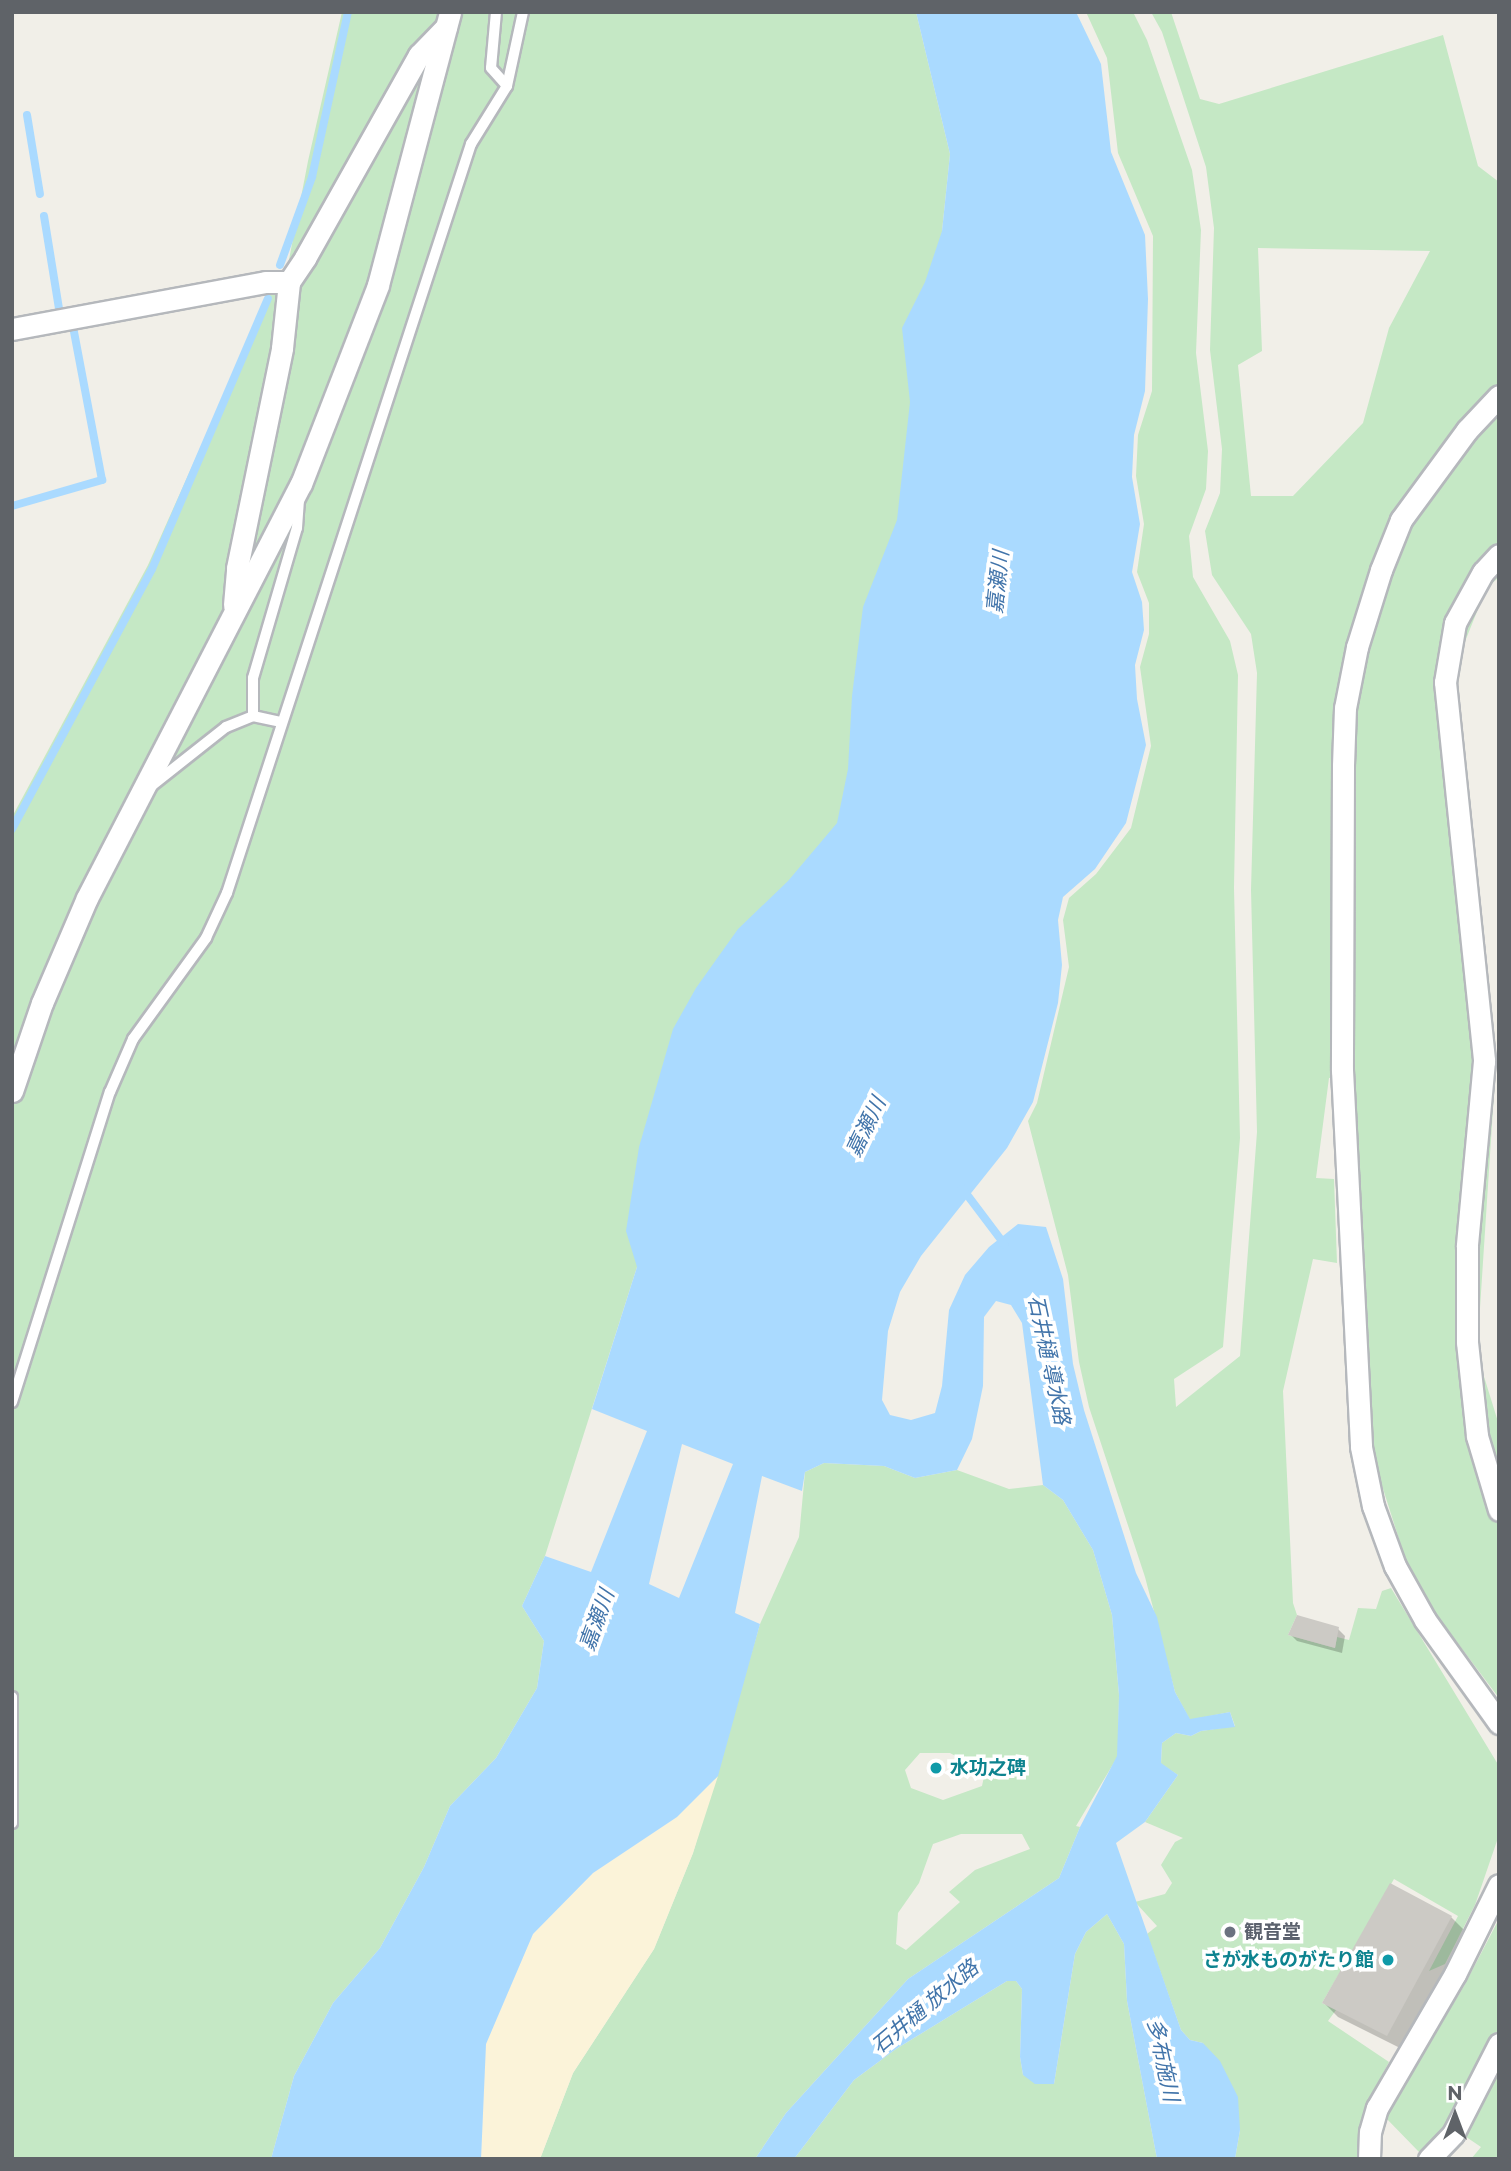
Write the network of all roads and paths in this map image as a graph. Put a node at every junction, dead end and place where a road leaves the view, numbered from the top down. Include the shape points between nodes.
1 (496, 12) edge
2 (523, 12) edge
3 (449, 19) edge
4 (507, 86) junction
5 (289, 282) junction
6 (12, 329) edge
7 (1499, 396) edge
8 (301, 484) junction
9 (1499, 555) edge
10 (232, 619) junction
11 (253, 716) junction
12 (281, 722) junction
13 (140, 795) junction
14 (12, 1091) edge
15 (12, 1402) edge
16 (1499, 1510) edge
17 (12, 1697) edge
18 (1499, 1723) edge
19 (12, 1823) edge
20 (1499, 1885) edge
21 (1499, 2044) edge
22 (1369, 2159) edge
23 (1429, 2159) edge

1 - 4 lane via 491,68
2 - 4 lane
3 - 5 street via 419,55
3 - 8 street via 378,285
4 - 12 lane via 471,144
5 - 6 street via 266,282
5 - 10 street via 282,348 237,568
7 - 18 street via 1467,430 1401,520 1357,647 1345,719 1342,1070 1361,1447 1373,1506 1395,1566 1425,1620
8 - 10 street
8 - 11 lane via 297,528 253,678
9 - 16 street via 1483,572 1455,623 1445,682 1484,1061 1467,1246 1466,1342 1477,1436
10 - 13 street
11 - 12 lane
11 - 13 lane via 226,727
12 - 15 lane via 227,893 206,938 133,1039 110,1092
13 - 14 street via 87,898 42,1003
17 - 19 lane
20 - 22 street via 1455,1974 1377,2108
21 - 23 street via 1453,2134

